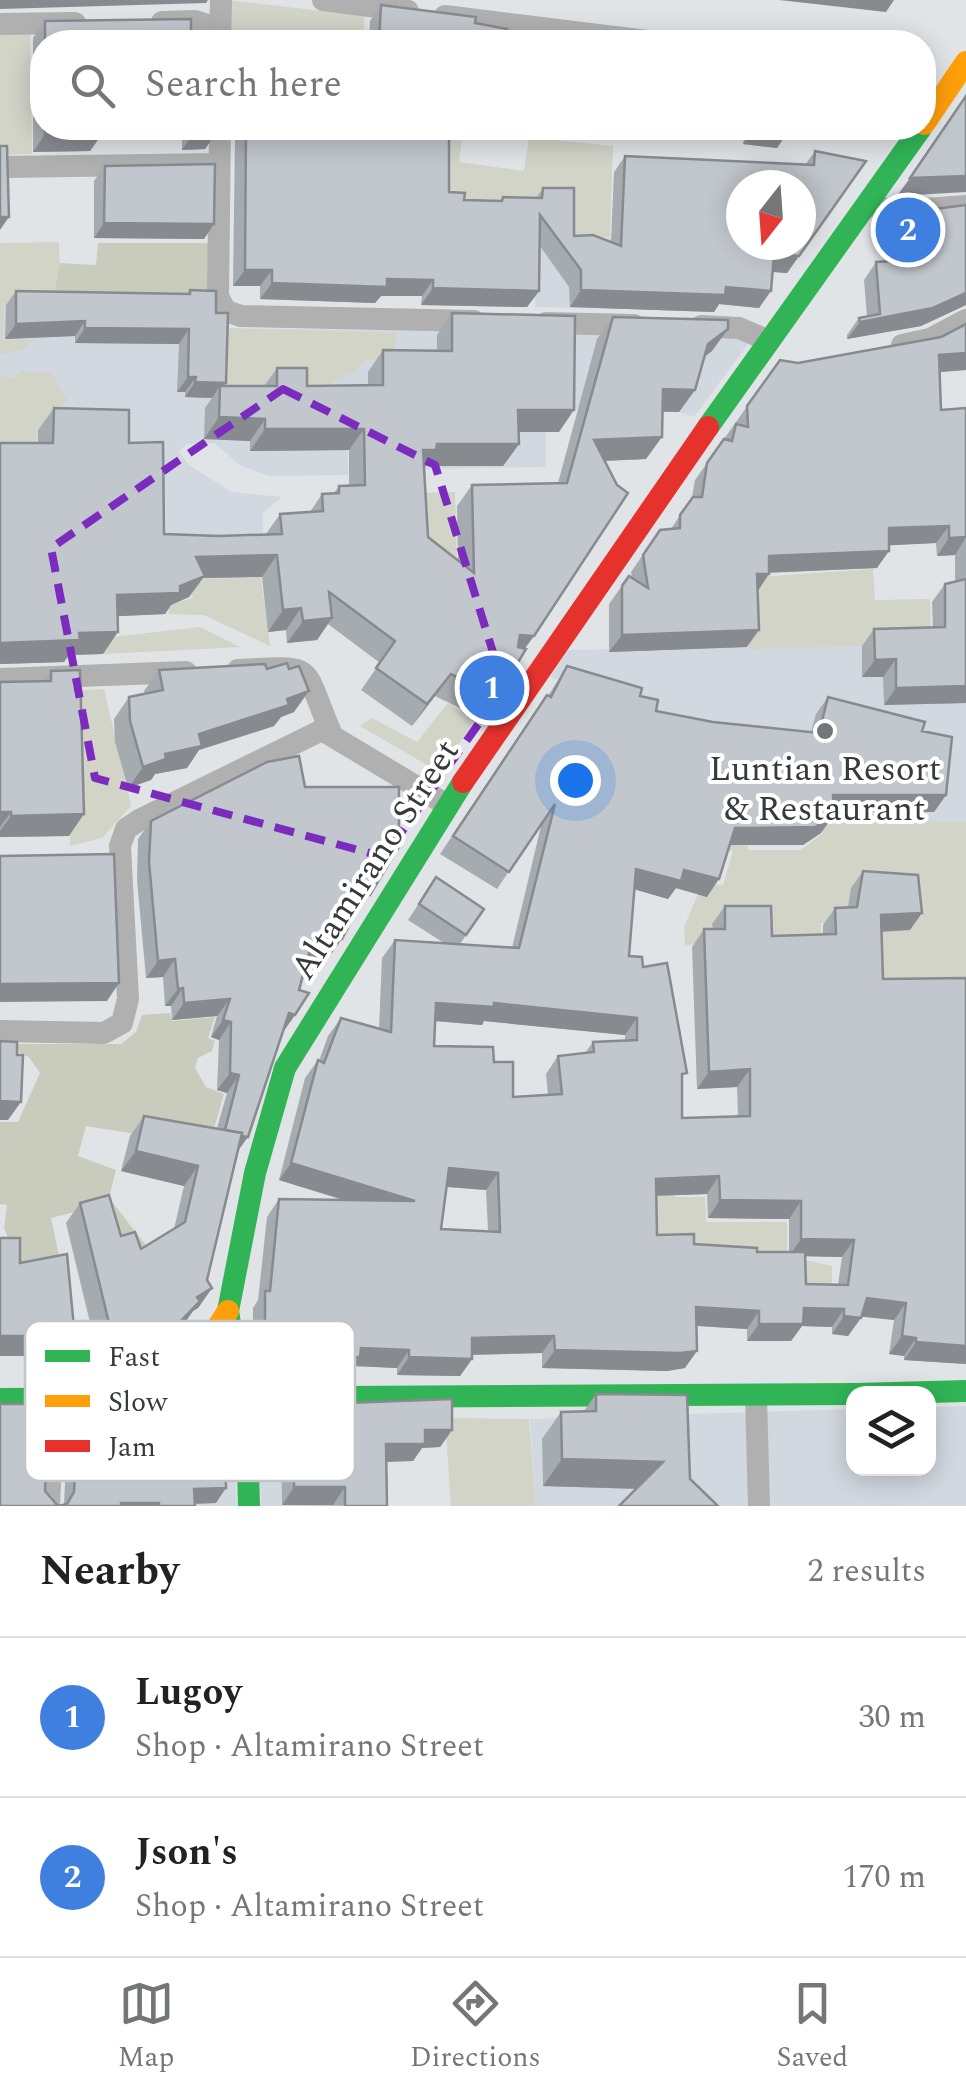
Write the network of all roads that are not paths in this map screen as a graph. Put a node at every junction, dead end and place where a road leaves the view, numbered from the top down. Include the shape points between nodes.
1 (221, 0) edge
2 (323, 0) edge
3 (98, 22) edge
4 (136, 22) edge
5 (0, 24) edge
6 (210, 30) edge
7 (219, 30) edge
8 (560, 30) edge
9 (966, 62) edge
10 (936, 86) edge
11 (220, 140) edge
12 (912, 140) edge
13 (219, 164) junction
14 (0, 167) edge
15 (866, 206) junction
16 (966, 206) edge
17 (966, 320) edge
18 (763, 350) junction
19 (873, 350) edge
20 (783, 366) edge
21 (0, 679) edge
22 (330, 730) junction
23 (447, 805) junction
24 (0, 1031) edge
25 (228, 1311) junction
26 (221, 1321) edge
27 (229, 1321) edge
28 (966, 1391) edge
29 (936, 1392) edge
30 (846, 1394) edge
31 (756, 1396) junction
32 (355, 1399) edge
33 (50, 1481) edge
34 (248, 1481) edge
35 (49, 1506) edge
36 (249, 1506) edge
37 (759, 1506) edge

1 - 7 street
2 - 8 street
3 - 5 street
4 - 6 street via 195,21
9 - 10 main road, Altamirano Street
11 - 13 street
12 - 15 main road, Altamirano Street
13 - 14 street
13 - 18 street via 218,298 230,313 739,328
15 - 16 street
15 - 18 main road, Altamirano Street
17 - 19 street via 930,339
18 - 20 street
18 - 23 main road, Altamirano Street
21 - 22 street via 292,669 313,680
22 - 23 street
22 - 24 street via 130,825 111,857 128,1000 122,1023 104,1033
23 - 25 main road, Altamirano Street via 285,1068 255,1172
25 - 26 main road
25 - 27 main road, Altamirano Street
28 - 29 main road
30 - 31 main road
31 - 32 main road
31 - 37 street
33 - 35 street
34 - 36 main road, Altamirano Street

